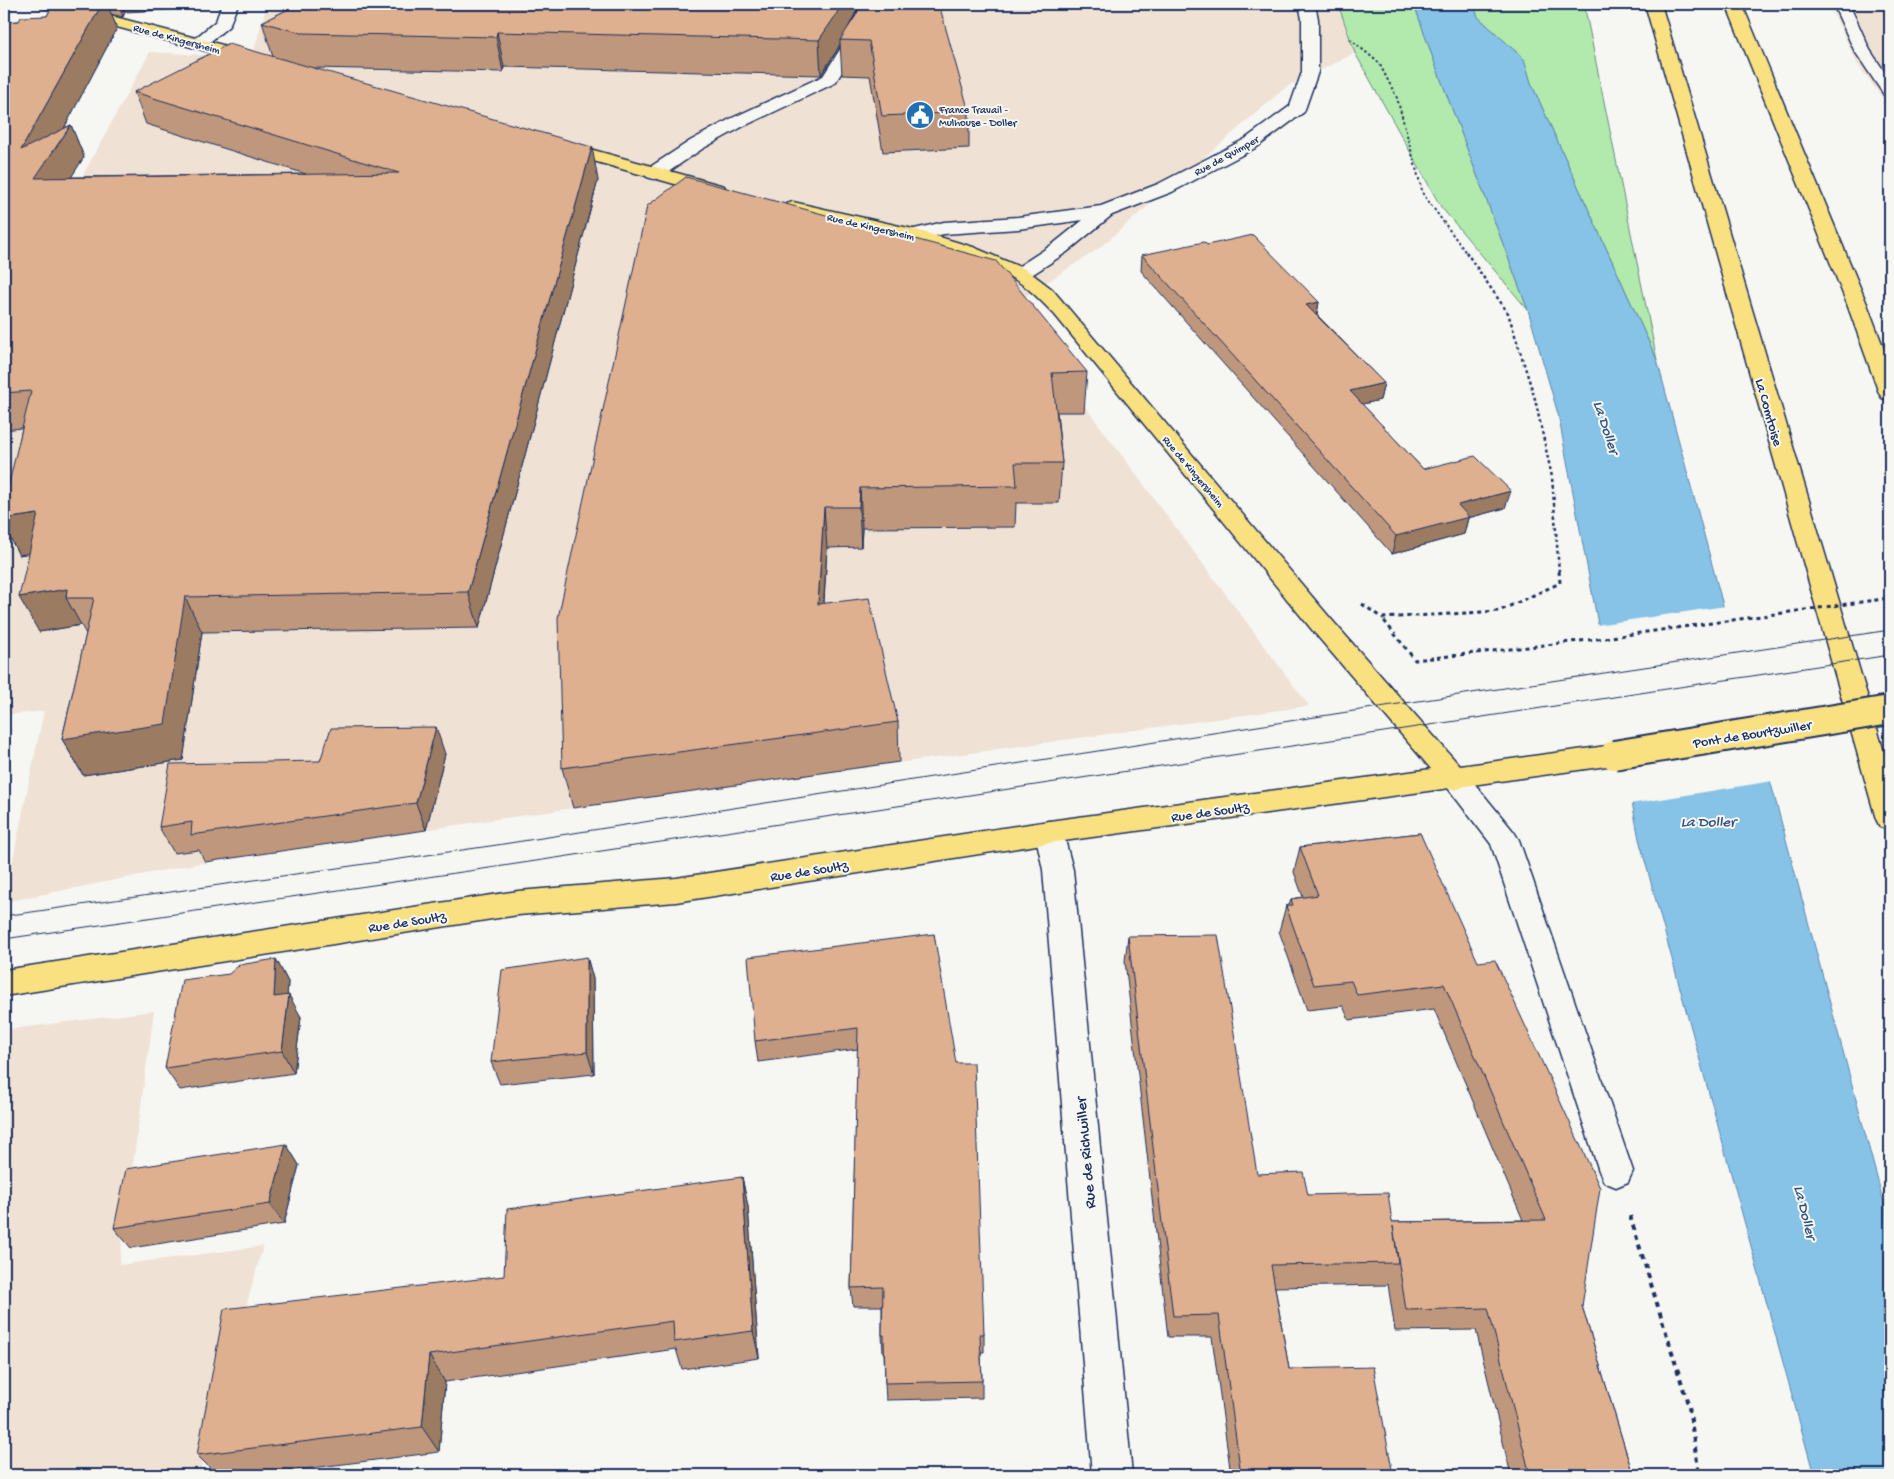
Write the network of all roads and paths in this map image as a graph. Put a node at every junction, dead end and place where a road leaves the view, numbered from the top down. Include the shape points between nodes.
1 (48, 4) edge
2 (230, 4) edge
3 (870, 4) edge
4 (1653, 4) edge
5 (1734, 4) edge
6 (1841, 4) edge
7 (1309, 11) edge
8 (199, 43) junction
9 (275, 65) edge
10 (1890, 92) edge
11 (541, 140) edge
12 (654, 173) junction
13 (734, 194) edge
14 (772, 202) edge
15 (1105, 211) junction
16 (913, 235) junction
17 (1020, 274) junction
18 (1890, 394) edge
19 (1890, 598) edge
20 (1890, 710) edge
21 (1614, 756) joint
22 (1455, 779) junction
23 (1890, 819) edge
24 (1049, 832) junction
25 (4, 983) edge
26 (1616, 1170) joint
27 (1112, 1475) edge
28 (1699, 1475) edge

1 - 8 main road, Rue de Kingersheim
2 - 8 street via 223,23
3 - 12 street via 847,51 828,79 736,122
4 - 23 main road, La Comtoise
5 - 18 main road via 1857,304
6 - 10 street via 1866,59
7 - 15 street, Rue de Quimper via 1310,72 1298,108 1251,143 1165,188
7 - 19 path, bridge via 1336,27 1378,63 1397,98 1422,194 1508,313 1535,399 1552,477 1560,584 1499,611 1382,618 1415,660 1597,639
8 - 9 main road, Rue de Kingersheim
11 - 12 main road
12 - 13 main road
14 - 16 main road, Rue de Kingersheim
15 - 16 street, Rue de Quimper via 1018,223 944,228
15 - 17 street, Rue de Quimper via 1060,248
16 - 17 main road, Rue de Kingersheim via 966,251
17 - 22 main road, Rue de Kingersheim via 1062,311 1322,625
20 - 21 main road, Pont de Bourtzwiller, bridge
21 - 22 main road, Rue de Soultz
22 - 24 main road, Rue de Soultz
22 - 26 street via 1504,840
24 - 25 main road, Rue de Soultz via 676,890 518,903
24 - 27 street, Rue de Richwiller via 1058,870
26 - 28 path via 1689,1407

